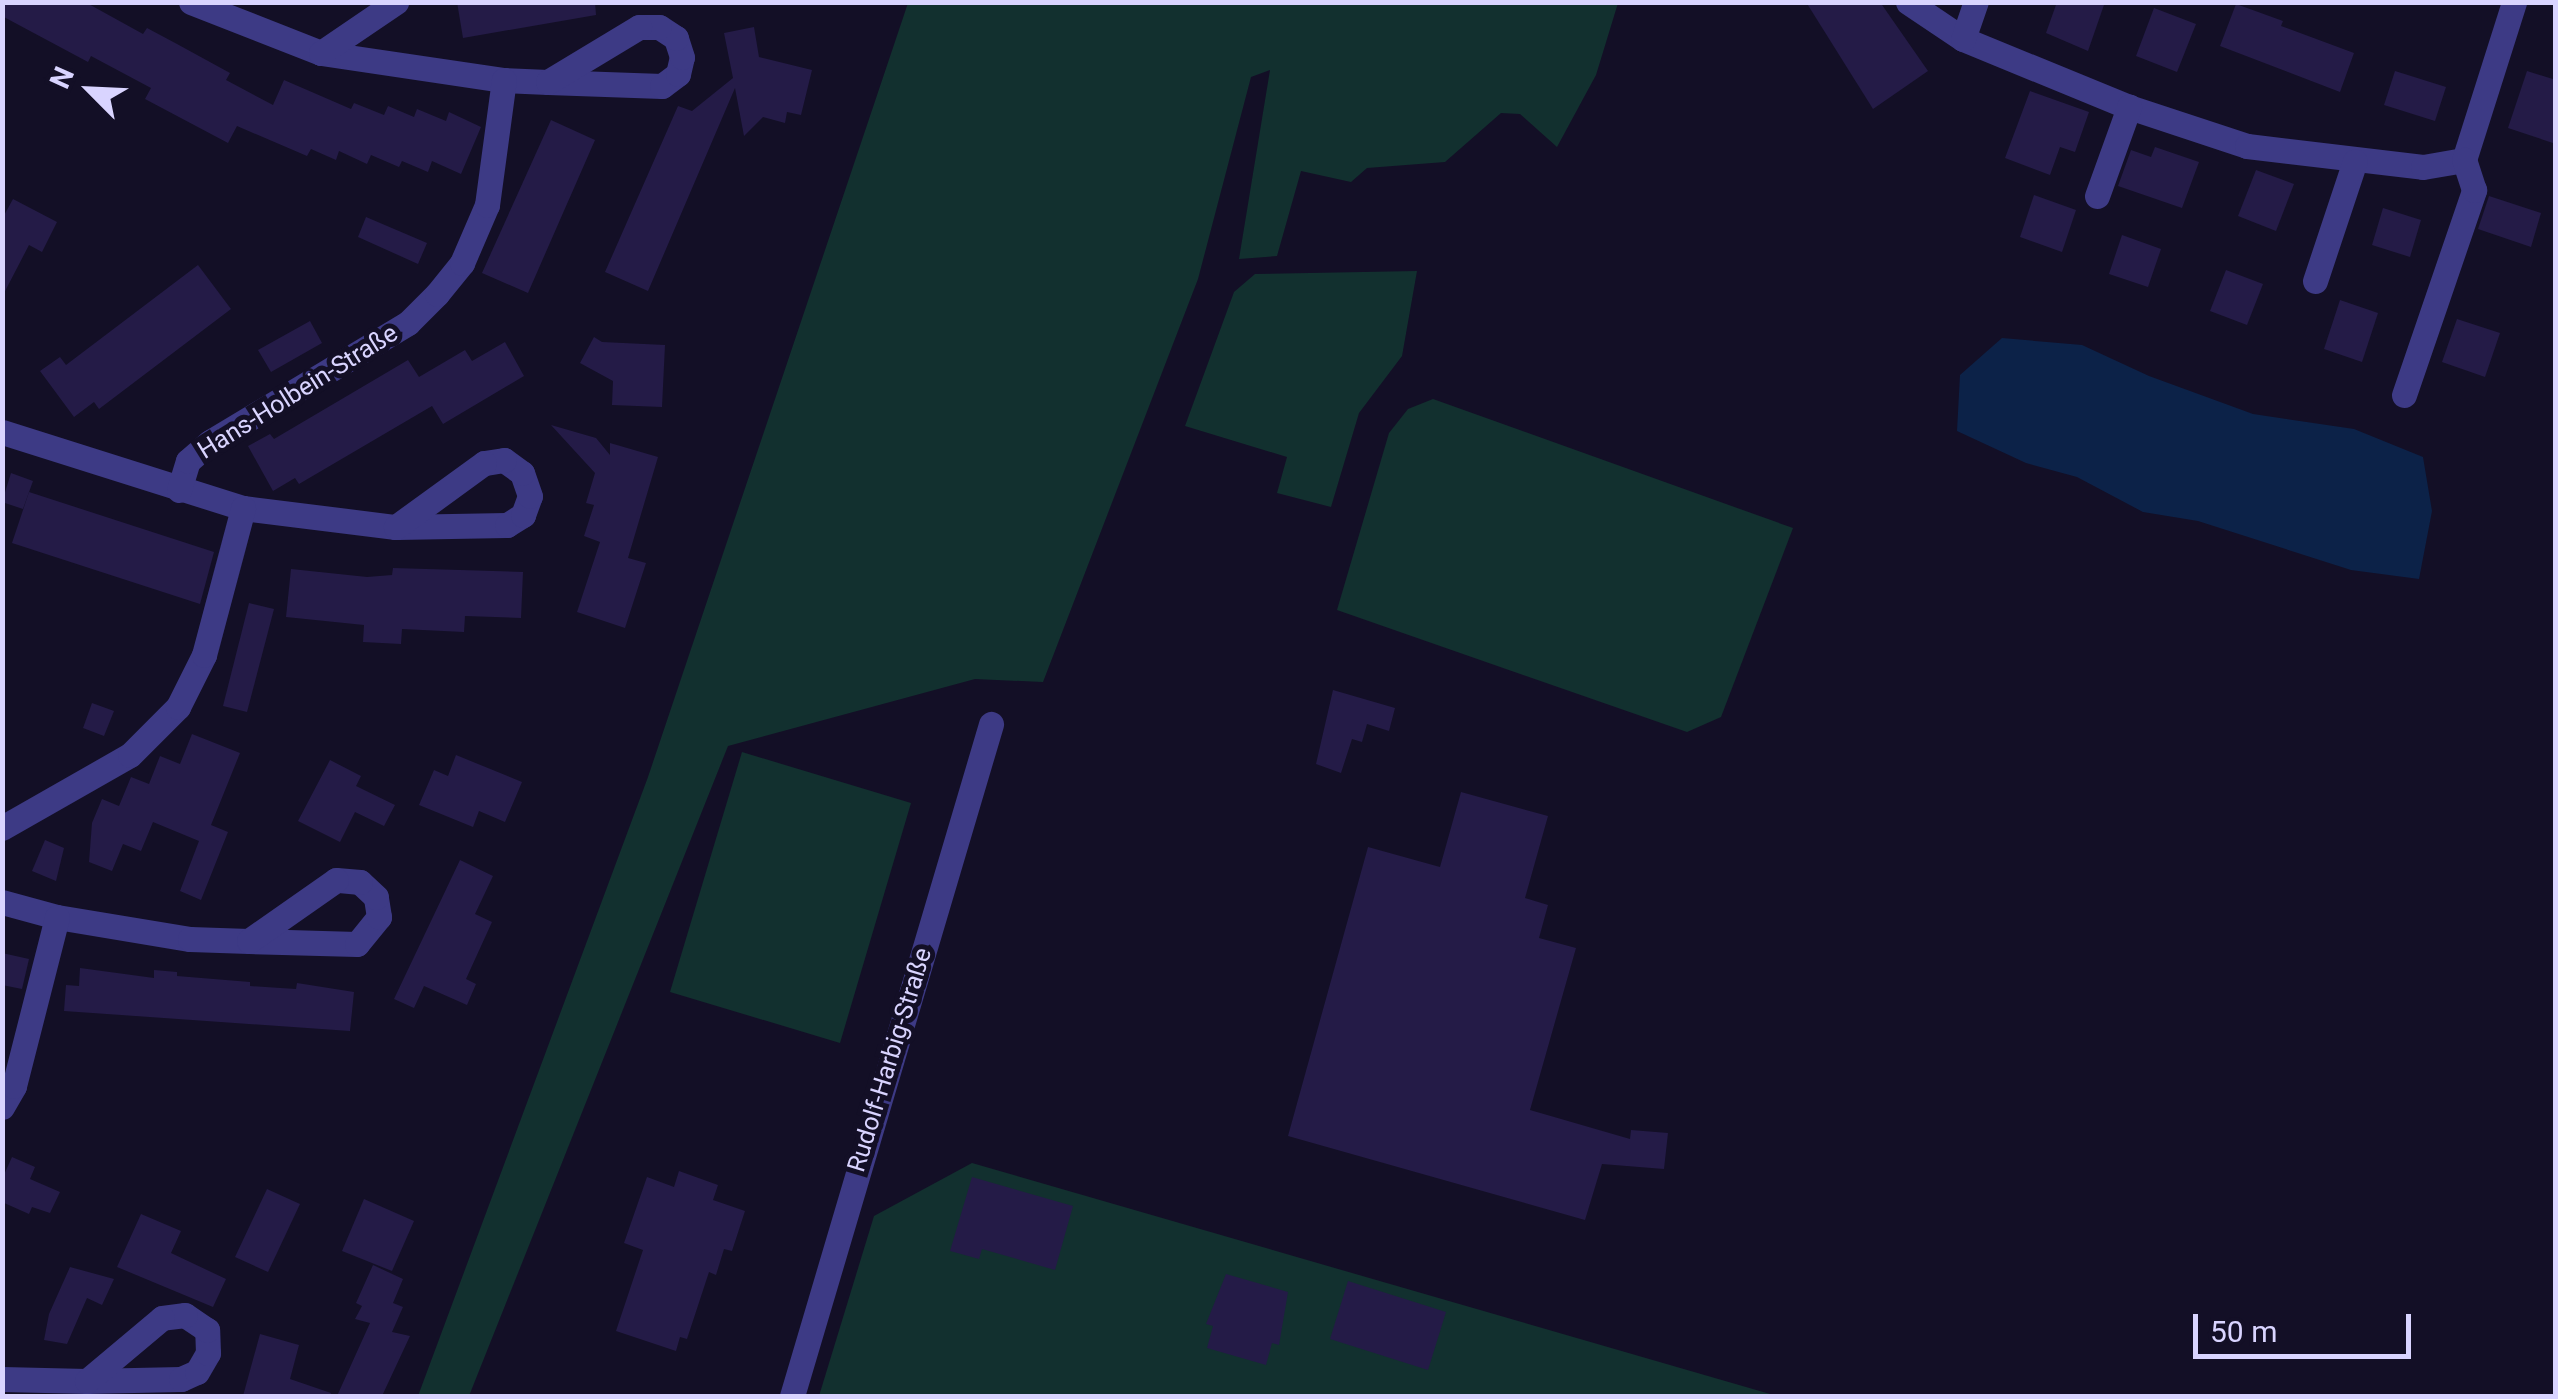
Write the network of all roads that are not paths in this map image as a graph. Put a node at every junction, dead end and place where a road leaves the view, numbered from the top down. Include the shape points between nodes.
1 (191, 2) edge
2 (396, 2) edge
3 (1908, 2) edge
4 (1976, 2) edge
5 (2514, 2) edge
6 (1963, 38) junction
7 (321, 54) junction
8 (504, 80) junction
9 (548, 82) junction
10 (2129, 107) junction
11 (2464, 160) junction
12 (2355, 161) junction
13 (2097, 196) dead end
14 (2314, 281) dead end
15 (2404, 395) dead end
16 (2, 432) edge
17 (179, 490) junction
18 (243, 508) junction
19 (396, 527) junction
20 (991, 724) dead end
21 (2, 828) edge
22 (2, 902) edge
23 (57, 917) junction
24 (249, 941) junction
25 (2, 1107) edge
26 (2, 1379) edge
27 (87, 1381) dead end
28 (792, 1396) edge

1 - 7 street
2 - 7 street
3 - 6 street
4 - 6 street
5 - 11 street
6 - 10 street
7 - 8 street
8 - 9 street
8 - 17 street, Hans-Holbein-Straße via 487,205 462,262 437,294 408,323 210,442 188,461
9 - 9 street via 662,86 678,74 682,57 676,38 659,27 639,27
10 - 12 street via 2247,146
10 - 13 street
11 - 12 street via 2423,167
11 - 15 street via 2474,190
12 - 14 street
16 - 17 street, Hans-Holbein-Straße
17 - 18 street, Hans-Holbein-Straße
18 - 19 street, Hans-Holbein-Straße
18 - 21 street via 204,655 178,707 130,755
19 - 19 street, Hans-Holbein-Straße via 507,525 523,514 530,496 522,472 504,460 484,463
20 - 28 street, Rudolf-Harbig-Straße
22 - 23 street
23 - 24 street via 190,940
23 - 25 street via 19,1070
24 - 24 street via 357,944 379,917 376,897 360,882 336,880
26 - 27 street

